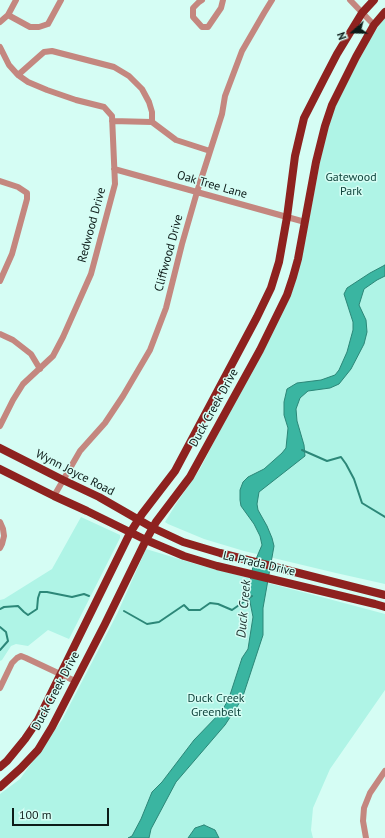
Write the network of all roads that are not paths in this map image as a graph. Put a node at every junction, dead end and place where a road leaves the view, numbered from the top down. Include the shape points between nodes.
1 (16, 0) edge
2 (61, 0) edge
3 (202, 0) edge
4 (223, 0) edge
5 (272, 0) edge
6 (350, 0) edge
7 (374, 0) edge
8 (385, 12) edge
9 (362, 13) junction
10 (8, 15) junction
11 (0, 22) edge
12 (374, 25) junction
13 (0, 47) edge
14 (18, 75) junction
15 (112, 121) junction
16 (152, 122) junction
17 (210, 151) junction
18 (114, 168) junction
19 (0, 181) edge
20 (197, 192) junction
21 (287, 217) junction
22 (305, 222) junction
23 (0, 281) edge
24 (0, 334) edge
25 (40, 369) junction
26 (0, 426) edge
27 (0, 448) edge
28 (0, 469) edge
29 (62, 480) junction
30 (54, 496) junction
31 (138, 520) junction
32 (0, 522) edge
33 (153, 528) junction
34 (130, 532) junction
35 (146, 540) junction
36 (0, 548) edge
37 (385, 595) edge
38 (385, 608) edge
39 (61, 674) junction
40 (75, 681) junction
41 (0, 688) edge
42 (0, 767) edge
43 (385, 771) edge
44 (0, 787) edge
45 (366, 838) edge

1 - 10 street
2 - 10 street via 48,24 39,27 30,27
3 - 4 street via 193,8 193,17 202,27 208,27 221,8
5 - 17 street, Cliffwood Drive via 242,51 225,96
6 - 9 street
7 - 9 main road, Duck Creek Drive
8 - 12 main road, Duck Creek Drive
9 - 12 street
9 - 21 main road, Duck Creek Drive via 330,66 304,118 295,156
10 - 11 street
12 - 22 main road, Duck Creek Drive via 341,86 324,126
13 - 14 street via 9,65
14 - 15 street via 47,90 104,107 112,116
14 - 16 street via 44,52 52,51 114,67 129,76 142,89 149,102
15 - 16 street
15 - 18 street, Redwood Drive
16 - 17 street via 176,140
17 - 20 street, Cliffwood Drive
18 - 20 street, Oak Tree Lane
18 - 25 street, Redwood Drive via 115,184 91,274 53,356
19 - 23 street via 18,187 27,193 27,198 12,254
20 - 21 street, Oak Tree Lane
20 - 29 street, Cliffwood Drive via 166,308 150,350 105,423 80,451
21 - 22 street, Oak Tree Lane
21 - 31 main road, Duck Creek Drive via 277,268 258,317 175,471
22 - 33 main road, Duck Creek Drive via 287,296 190,477
24 - 25 street via 13,340 31,354
25 - 26 street, Redwood Drive via 23,384
27 - 29 main road, Wynn Joyce Road
28 - 30 main road
29 - 30 street, Cliffwood Drive
29 - 31 main road, Wynn Joyce Road via 99,497
30 - 34 main road
31 - 33 main road, La Prada Drive
31 - 34 main road, Duck Creek Drive
32 - 36 street via 4,536
33 - 35 main road, Duck Creek Drive
33 - 37 main road, La Prada Drive via 183,542 220,553
34 - 35 main road, La Prada Drive
34 - 39 main road, Duck Creek Drive
35 - 38 main road, La Prada Drive via 217,566
35 - 40 main road, Duck Creek Drive
39 - 40 street
39 - 41 street via 21,656 12,663
39 - 42 main road, Duck Creek Drive via 38,720
40 - 44 main road, Duck Creek Drive via 38,750
43 - 45 street via 370,793 364,808

